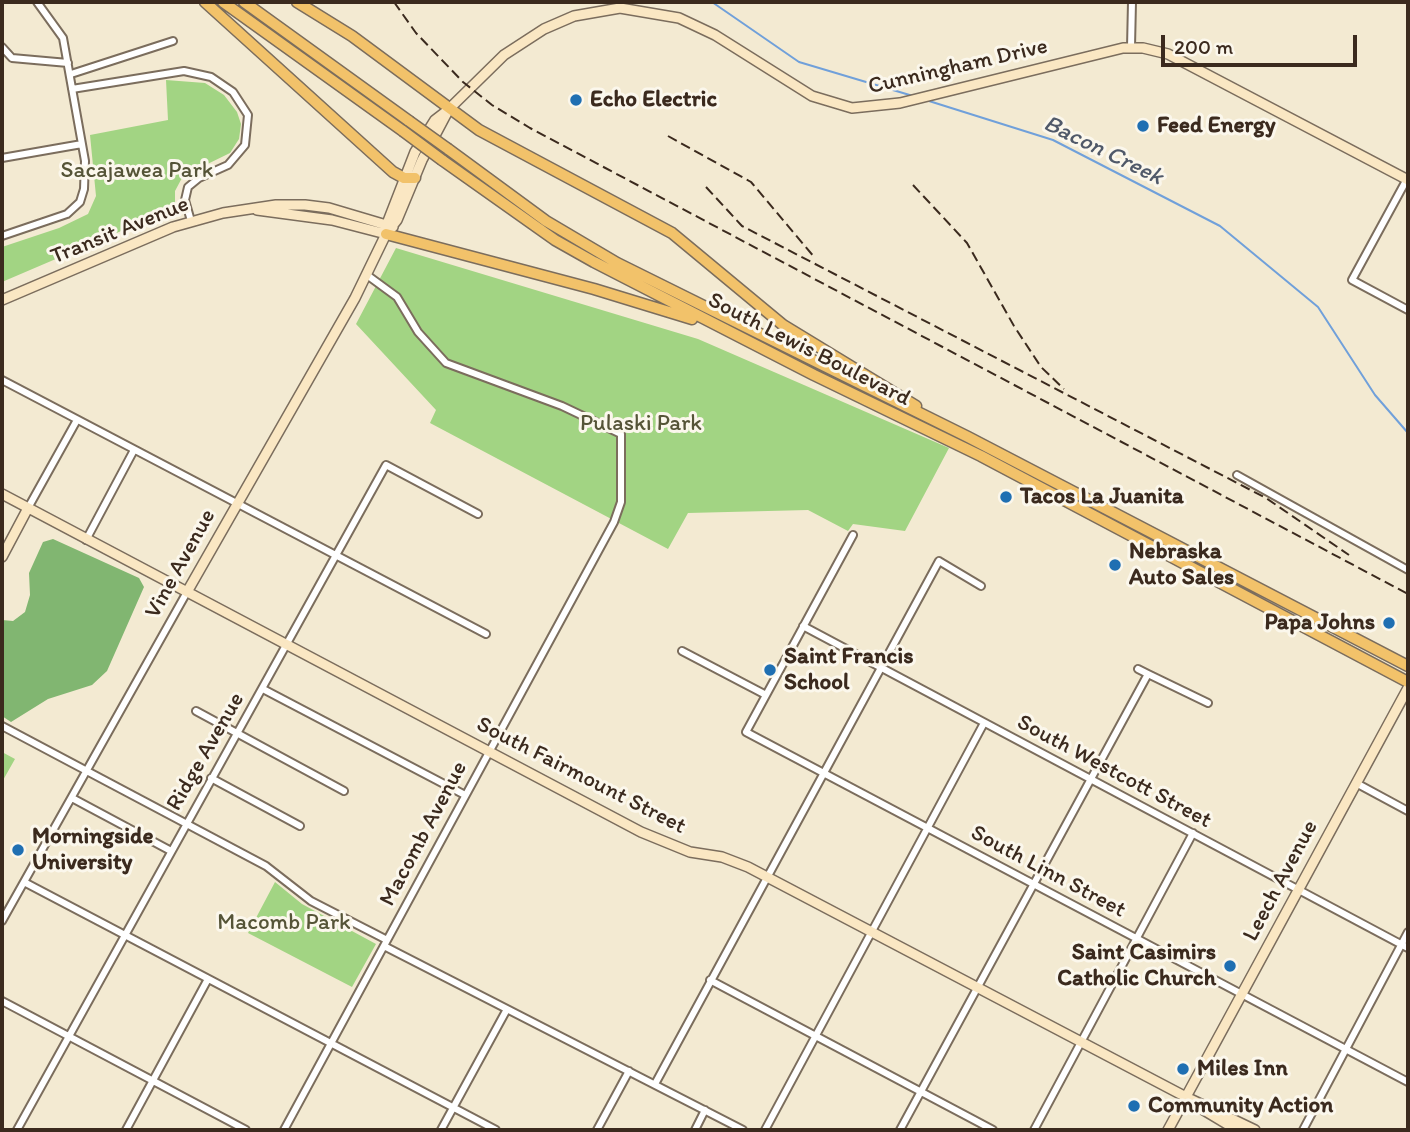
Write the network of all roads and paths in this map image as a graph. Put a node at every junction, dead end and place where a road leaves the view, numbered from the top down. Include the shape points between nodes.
1 (37, 2) edge
2 (205, 2) edge
3 (223, 2) edge
4 (244, 2) edge
5 (297, 2) edge
6 (1132, 2) edge
7 (173, 41) dead end
8 (2, 47) edge
9 (1131, 47) junction
10 (68, 63) junction
11 (71, 74) junction
12 (72, 89) junction
13 (449, 109) junction
14 (82, 144) junction
15 (2, 158) edge
16 (410, 178) junction
17 (1407, 179) edge
18 (191, 221) junction
19 (388, 228) junction
20 (2, 236) edge
21 (367, 275) junction
22 (2, 300) edge
23 (1408, 310) edge
24 (732, 334) junction
25 (2, 380) edge
26 (77, 420) junction
27 (968, 437) junction
28 (134, 450) junction
29 (1237, 475) dead end
30 (2, 494) edge
31 (237, 504) junction
32 (28, 508) junction
33 (478, 514) dead end
34 (853, 535) dead end
35 (86, 540) junction
36 (337, 556) junction
37 (2, 557) edge
38 (1408, 570) edge
39 (981, 586) dead end
40 (187, 593) junction
41 (803, 626) junction
42 (486, 634) dead end
43 (286, 645) junction
44 (682, 652) dead end
45 (1408, 666) edge
46 (880, 668) junction
47 (1138, 669) dead end
48 (1148, 674) junction
49 (1408, 685) edge
50 (262, 689) junction
51 (766, 695) junction
52 (1208, 703) dead end
53 (197, 711) dead end
54 (984, 723) junction
55 (2, 726) edge
56 (237, 734) junction
57 (489, 752) junction
58 (87, 771) junction
59 (823, 772) junction
60 (211, 778) junction
61 (1089, 780) junction
62 (1356, 783) junction
63 (344, 791) dead end
64 (465, 795) junction
65 (72, 798) junction
66 (1408, 811) edge
67 (186, 823) junction
68 (300, 826) dead end
69 (928, 828) junction
70 (1193, 833) junction
71 (171, 850) junction
72 (768, 876) junction
73 (24, 882) junction
74 (1032, 883) junction
75 (1298, 889) junction
76 (2, 921) edge
77 (872, 931) junction
78 (1408, 932) edge
79 (124, 936) junction
80 (1138, 939) junction
81 (386, 943) junction
82 (1405, 946) edge
83 (208, 979) junction
84 (710, 980) junction
85 (977, 985) junction
86 (1242, 994) junction
87 (2, 1001) edge
88 (506, 1011) junction
89 (815, 1036) junction
90 (69, 1037) junction
91 (1081, 1042) junction
92 (331, 1045) junction
93 (1346, 1049) junction
94 (629, 1071) junction
95 (152, 1081) junction
96 (1408, 1082) edge
97 (655, 1084) junction
98 (920, 1092) junction
99 (1186, 1097) junction
100 (453, 1108) junction
101 (705, 1110) junction
102 (17, 1130) edge
103 (126, 1130) edge
104 (246, 1130) edge
105 (284, 1130) edge
106 (441, 1130) edge
107 (496, 1130) edge
108 (597, 1130) edge
109 (695, 1130) edge
110 (743, 1130) edge
111 (765, 1130) edge
112 (900, 1130) edge
113 (993, 1130) edge
114 (1034, 1130) edge
115 (1168, 1130) edge
116 (1237, 1130) edge
117 (1255, 1130) edge
118 (1303, 1130) edge

1 - 10 street via 63,38
2 - 16 main road via 393,172
3 - 24 main road, South Lewis Boulevard, bridge via 555,240
4 - 27 main road, South Lewis Boulevard, bridge via 546,221 595,251
5 - 13 main road via 352,36
6 - 9 street
7 - 11 street
8 - 10 street via 12,58
9 - 13 street, Cunningham Drive via 872,108 837,106 812,96 680,18 620,8 574,16 544,29 489,67
9 - 17 street, Cunningham Drive via 1168,54
10 - 11 street
11 - 12 street
12 - 14 street
12 - 18 street via 184,71 211,77 233,92 248,115 245,145 228,165 188,187 185,200
13 - 16 street, Cunningham Drive via 435,120
13 - 27 main road via 479,130 672,233 783,325
14 - 15 street
14 - 20 street via 84,189 74,209
16 - 19 street, Vine Avenue
17 - 23 street via 1352,280
18 - 19 street, Transit Avenue via 255,209
18 - 22 street, Transit Avenue
19 - 21 street, Vine Avenue
19 - 24 main road
21 - 31 street, Vine Avenue
21 - 57 street, Macomb Avenue via 397,297 418,332 446,363 562,406 621,434 621,502 614,522
24 - 49 main road, South Lewis Boulevard via 981,456
25 - 26 street
26 - 28 street
26 - 32 street
27 - 45 main road, South Lewis Boulevard
28 - 31 street
28 - 35 street
29 - 38 street
30 - 32 street, South Fairmount Street
31 - 36 street
31 - 40 street, Vine Avenue
32 - 35 street, South Fairmount Street
32 - 37 street
33 - 36 street, Ridge Avenue via 386,465
34 - 41 street
35 - 40 street, South Fairmount Street
36 - 42 street
36 - 43 street, Ridge Avenue
39 - 46 street via 939,561
40 - 43 street, South Fairmount Street
40 - 58 street, Vine Avenue
41 - 46 street, South Westcott Street
41 - 51 street
43 - 50 street, Ridge Avenue
43 - 57 street, South Fairmount Street
44 - 51 street
46 - 54 street, South Westcott Street
46 - 59 street
47 - 48 street
48 - 52 street
48 - 61 street
49 - 62 street, Leech Avenue
50 - 56 street, Ridge Avenue
50 - 64 street
51 - 59 street, South Linn Street via 747,732
53 - 56 street
54 - 61 street, South Westcott Street
54 - 69 street
55 - 58 street
56 - 60 street, Ridge Avenue
56 - 63 street
57 - 64 street, Macomb Avenue
57 - 72 street, South Fairmount Street via 666,844 735,861
58 - 65 street, Vine Avenue
58 - 67 street
59 - 69 street, South Linn Street
59 - 72 street
60 - 67 street, Ridge Avenue
60 - 68 street
61 - 70 street, South Westcott Street
61 - 74 street
62 - 66 street
62 - 75 street, Leech Avenue
64 - 81 street, Macomb Avenue
65 - 71 street
65 - 73 street, Vine Avenue
67 - 71 street, Ridge Avenue
67 - 81 street via 266,866 311,901
69 - 74 street, South Linn Street
69 - 77 street
70 - 75 street, South Westcott Street
70 - 80 street
71 - 79 street, Ridge Avenue
72 - 77 street, South Fairmount Street
72 - 84 street
73 - 76 street, Vine Avenue
73 - 79 street
74 - 80 street, South Linn Street
74 - 85 street
75 - 82 street, South Westcott Street
75 - 86 street, Leech Avenue
77 - 85 street, South Fairmount Street
77 - 89 street
78 - 82 street
79 - 83 street
79 - 90 street, Ridge Avenue
80 - 86 street, South Linn Street
80 - 91 street
81 - 88 street
81 - 92 street, Macomb Avenue
82 - 93 street
83 - 92 street
83 - 95 street
84 - 89 street
84 - 97 street
85 - 91 street, South Fairmount Street
85 - 98 street
86 - 93 street, South Linn Street
86 - 99 street, Leech Avenue
87 - 90 street
88 - 94 street
88 - 100 street
89 - 98 street
89 - 111 street
90 - 95 street
90 - 102 street, Ridge Avenue
91 - 99 street, South Fairmount Street
91 - 114 street
92 - 100 street
92 - 105 street, Macomb Avenue
93 - 96 street, South Linn Street
93 - 118 street
94 - 97 street
94 - 108 street
95 - 103 street
95 - 104 street
97 - 101 street
98 - 112 street
98 - 113 street
99 - 115 street, Leech Avenue
99 - 116 street, South Fairmount Street
99 - 117 street, South Fairmount Street
100 - 106 street
100 - 107 street
101 - 109 street
101 - 110 street

